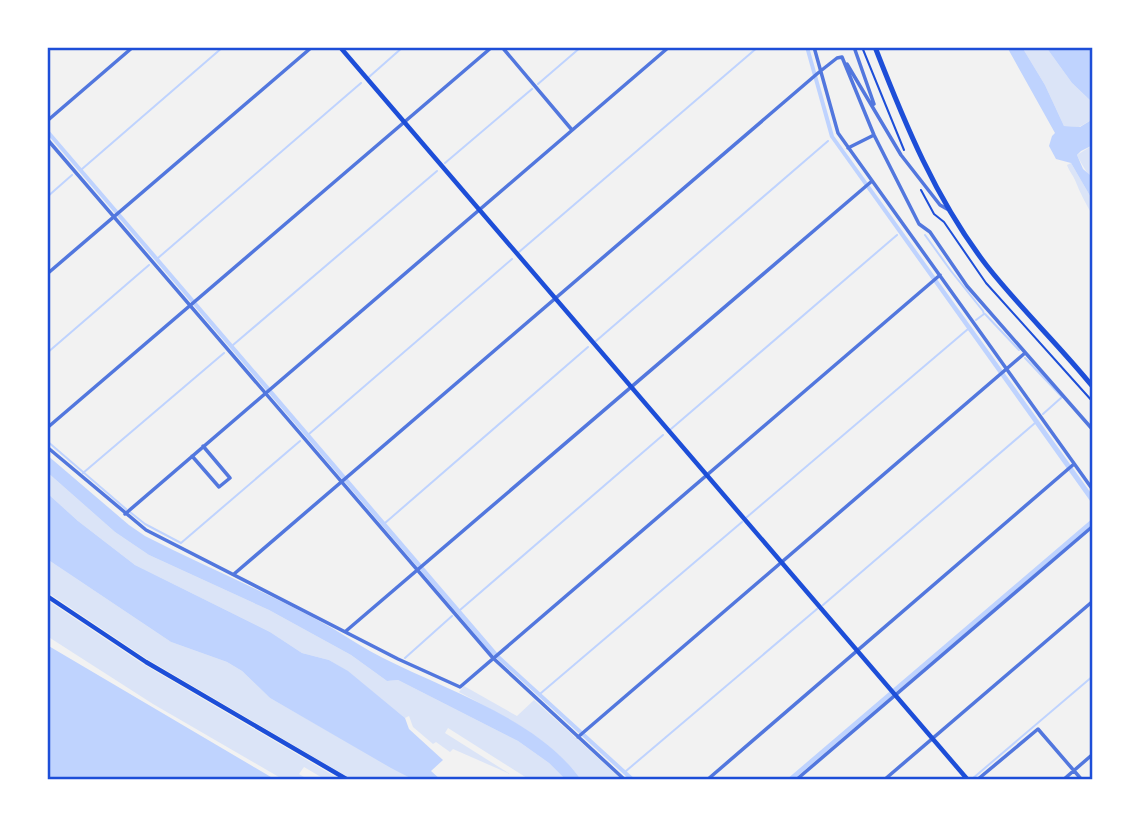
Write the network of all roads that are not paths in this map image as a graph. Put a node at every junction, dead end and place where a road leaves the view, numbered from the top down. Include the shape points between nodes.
1 (133, 47) edge
2 (312, 47) edge
3 (340, 47) edge
4 (492, 47) edge
5 (502, 47) edge
6 (669, 47) edge
7 (814, 47) edge
8 (854, 47) edge
9 (875, 47) edge
10 (842, 57) junction
11 (819, 72) junction
12 (877, 113) junction
13 (47, 121) edge
14 (405, 122) junction
15 (572, 130) junction
16 (874, 135) junction
17 (47, 139) edge
18 (848, 148) junction
19 (871, 182) junction
20 (480, 210) junction
21 (949, 210) junction
22 (116, 214) junction
23 (47, 274) edge
24 (939, 275) junction
25 (555, 298) junction
26 (192, 304) junction
27 (1026, 353) junction
28 (1006, 370) junction
29 (631, 387) junction
30 (1093, 387) edge
31 (265, 393) junction
32 (47, 428) edge
33 (1093, 430) edge
34 (203, 446) junction
35 (47, 447) edge
36 (192, 456) junction
37 (1073, 465) junction
38 (706, 474) junction
39 (342, 482) junction
40 (1093, 490) edge
41 (125, 514) junction
42 (1093, 526) edge
43 (781, 563) junction
44 (419, 569) junction
45 (234, 574) junction
46 (47, 596) edge
47 (1093, 601) edge
48 (346, 631) junction
49 (857, 650) junction
50 (494, 657) junction
51 (895, 695) junction
52 (579, 736) junction
53 (932, 738) junction
54 (1093, 754) edge
55 (1074, 770) junction
56 (348, 780) edge
57 (625, 780) edge
58 (707, 780) edge
59 (796, 780) edge
60 (884, 780) edge
61 (968, 780) edge
62 (977, 780) edge
63 (1063, 780) edge
64 (1082, 780) edge

1 - 13 street
2 - 22 street
3 - 14 main road
4 - 14 street
5 - 15 street
6 - 15 street
7 - 11 street
8 - 12 street
9 - 21 main road via 909,132
10 - 11 street
10 - 12 street
10 - 16 street
11 - 18 street via 838,133
11 - 25 street
12 - 21 street via 901,155
14 - 20 main road
14 - 26 street
15 - 20 street
16 - 18 street
16 - 27 street via 919,224
17 - 22 street
18 - 19 street
19 - 24 street
19 - 29 street
20 - 25 main road
20 - 31 street
21 - 30 main road via 986,265
22 - 23 street
22 - 26 street
24 - 28 street
24 - 38 street
25 - 29 main road
25 - 39 street
26 - 31 street
26 - 32 street
27 - 28 street
27 - 33 street
28 - 37 street
28 - 43 street
29 - 38 main road
29 - 44 street
31 - 34 street
31 - 39 street
34 - 36 street
34 - 36 street via 230,478 219,487
35 - 41 street
36 - 41 street
37 - 40 street
37 - 49 street
38 - 43 main road
38 - 50 street
39 - 44 street
39 - 45 street
41 - 45 street
42 - 51 street
43 - 49 main road
43 - 52 street
44 - 48 street
44 - 50 street
45 - 48 street
46 - 56 main road via 146,662
47 - 53 street
48 - 50 street via 460,687
49 - 51 main road
49 - 58 street
50 - 52 street
51 - 53 main road
51 - 59 street
52 - 57 street
53 - 60 street
53 - 61 main road
54 - 55 street
55 - 62 street via 1038,729
55 - 63 street
55 - 64 street

